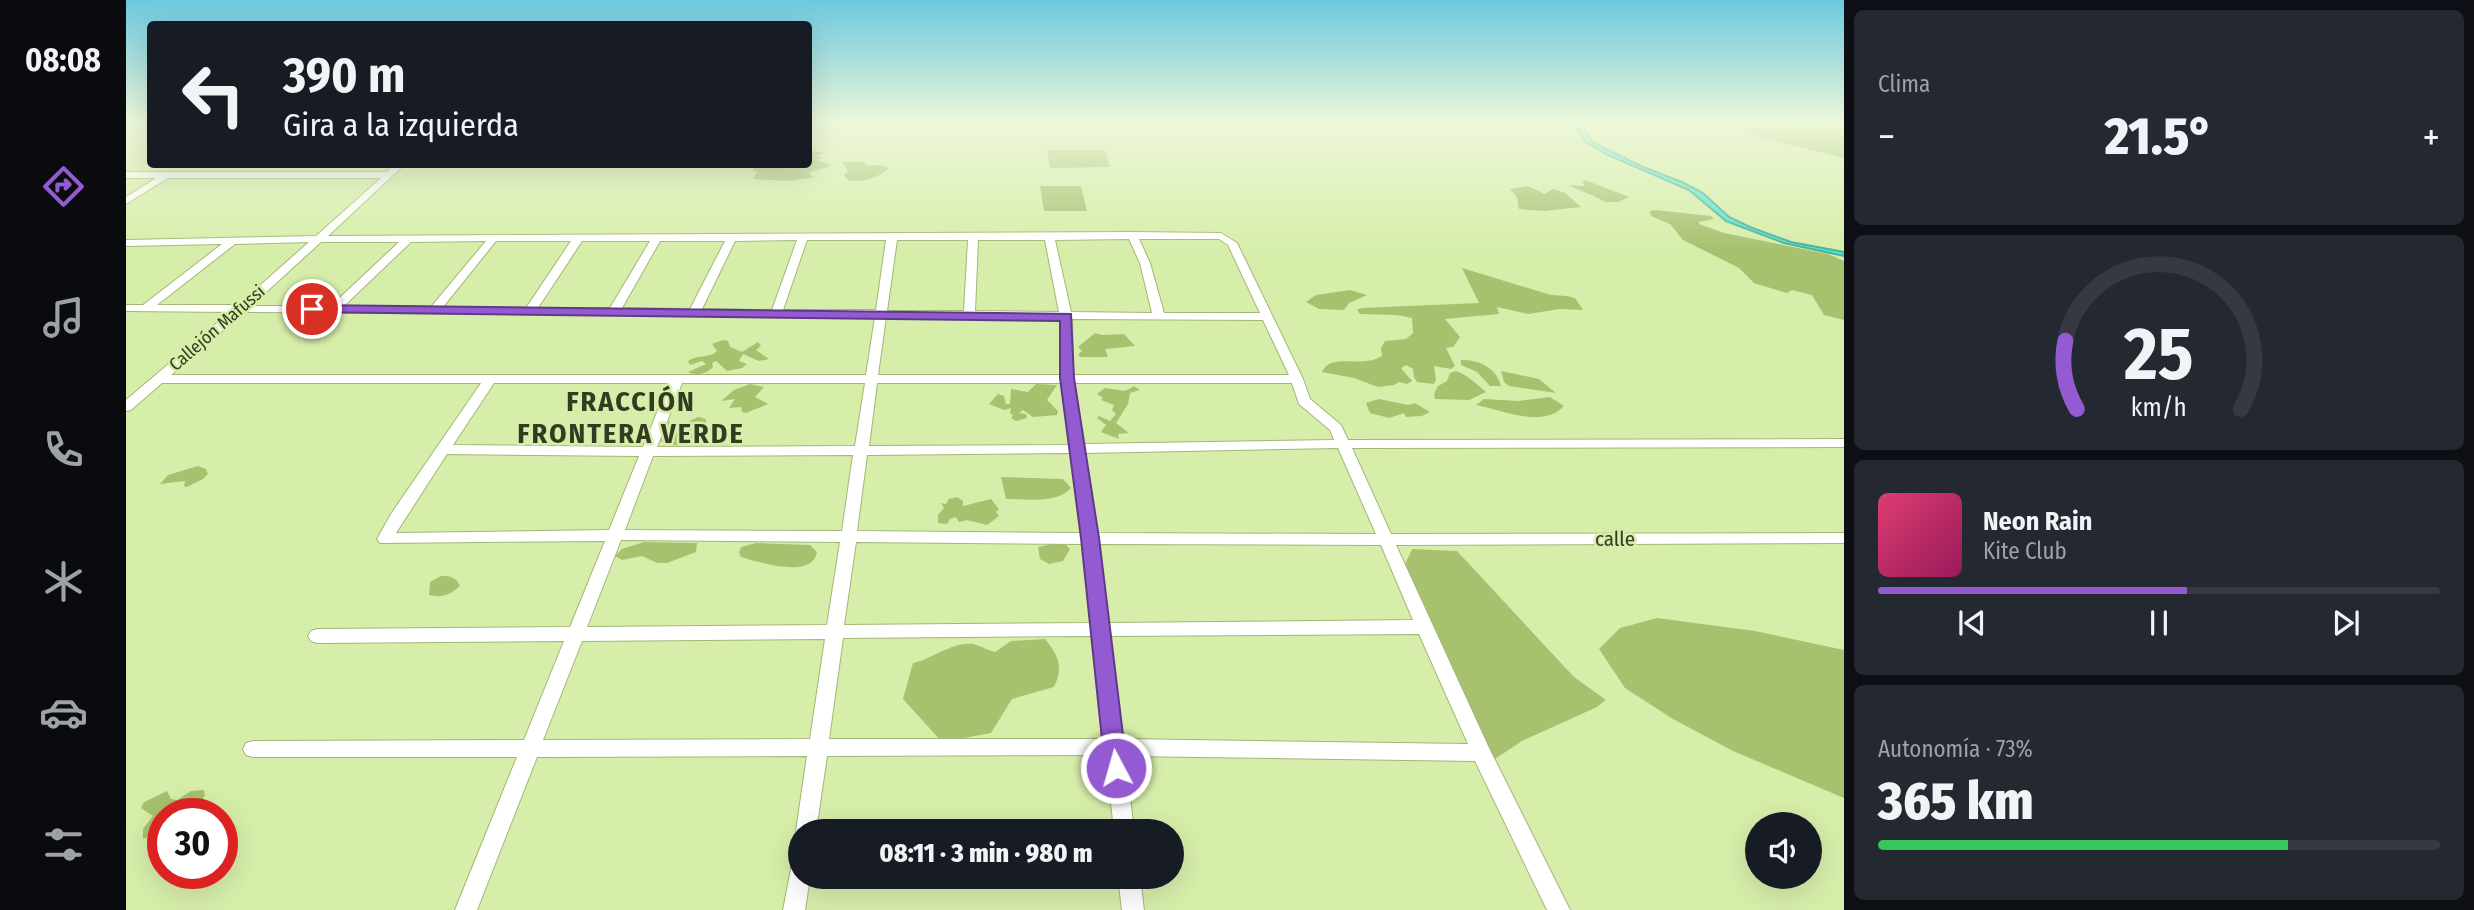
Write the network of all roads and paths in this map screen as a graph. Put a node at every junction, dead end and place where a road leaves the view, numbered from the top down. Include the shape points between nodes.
1 (397, 168) edge
2 (166, 175) junction
3 (389, 175) junction
4 (126, 176) edge
5 (126, 201) edge
6 (1132, 235) junction
7 (1049, 236) junction
8 (892, 237) junction
9 (973, 237) junction
10 (657, 238) junction
11 (731, 238) junction
12 (803, 238) junction
13 (316, 239) junction
14 (408, 239) junction
15 (493, 239) junction
16 (579, 239) junction
17 (232, 241) junction
18 (142, 242) junction
19 (126, 243) edge
20 (126, 254) edge
21 (126, 308) edge
22 (146, 308) junction
23 (241, 309) junction
24 (335, 309) junction
25 (435, 310) junction
26 (530, 311) junction
27 (614, 312) junction
28 (694, 313) junction
29 (776, 314) junction
30 (880, 315) junction
31 (970, 316) junction
32 (1066, 317) junction
33 (1160, 317) junction
34 (1268, 317) junction
35 (1067, 378) junction
36 (157, 379) junction
37 (490, 379) junction
38 (677, 379) junction
39 (870, 379) junction
40 (1297, 379) junction
41 (126, 407) edge
42 (1844, 443) edge
43 (1343, 444) junction
44 (442, 449) junction
45 (861, 449) junction
46 (1077, 449) junction
47 (648, 452) junction
48 (615, 535) junction
49 (849, 536) junction
50 (1090, 538) junction
51 (1844, 538) edge
52 (1386, 540) junction
53 (1425, 627) junction
54 (1101, 629) junction
55 (835, 631) junction
56 (576, 634) junction
57 (317, 636) dead end
58 (1114, 747) junction
59 (253, 748) dead end
60 (530, 748) junction
61 (818, 748) junction
62 (1482, 753) junction
63 (808, 819) edge
64 (1123, 819) edge
65 (797, 889) edge
66 (1130, 889) edge
67 (467, 910) edge
68 (794, 910) edge
69 (1133, 910) edge
70 (1559, 910) edge

1 - 3 street, Callejón Mafussi
2 - 3 street
2 - 4 street
2 - 5 street
3 - 13 street, Callejón Mafussi
6 - 7 street
6 - 33 street
6 - 34 street via 1221,236 1233,243
7 - 9 street
7 - 32 street
8 - 9 street
8 - 12 street
8 - 30 street
9 - 31 street
10 - 11 street
10 - 16 street
10 - 27 street
11 - 12 street
11 - 28 street
12 - 29 street
13 - 14 street
13 - 17 street
13 - 23 street, Callejón Mafussi
14 - 15 street
14 - 24 street
15 - 16 street
15 - 25 street
16 - 26 street
17 - 18 street
17 - 22 street
18 - 19 street
18 - 20 street
21 - 22 street
22 - 23 street
23 - 24 street
23 - 36 street, Callejón Mafussi
24 - 25 street
25 - 26 street
26 - 27 street
27 - 28 street
28 - 29 street
29 - 30 street
30 - 31 street
30 - 39 street
31 - 32 street
32 - 33 street
32 - 35 street
33 - 34 street
34 - 40 street
35 - 39 street
35 - 40 street
35 - 46 street
36 - 37 street
36 - 41 street, Callejón Mafussi
37 - 38 street
37 - 44 street
38 - 39 street
38 - 47 street
39 - 45 street
40 - 43 street via 1304,401 1336,428
42 - 43 street
43 - 46 street
43 - 52 street
44 - 47 street
44 - 48 street, calle via 385,538
45 - 46 street
45 - 47 street
45 - 49 street
46 - 50 street
47 - 48 street
48 - 49 street, calle
48 - 56 street
49 - 50 street, calle
49 - 55 street
50 - 52 street, calle
50 - 54 street
51 - 52 street, calle
52 - 53 street
53 - 54 street
53 - 62 street
54 - 55 street
54 - 58 street
55 - 56 street
55 - 61 street
56 - 57 street
56 - 60 street
58 - 61 street
58 - 62 street
58 - 64 street
59 - 60 street
60 - 61 street
60 - 67 street
61 - 63 street
62 - 70 street
65 - 68 street
66 - 69 street

